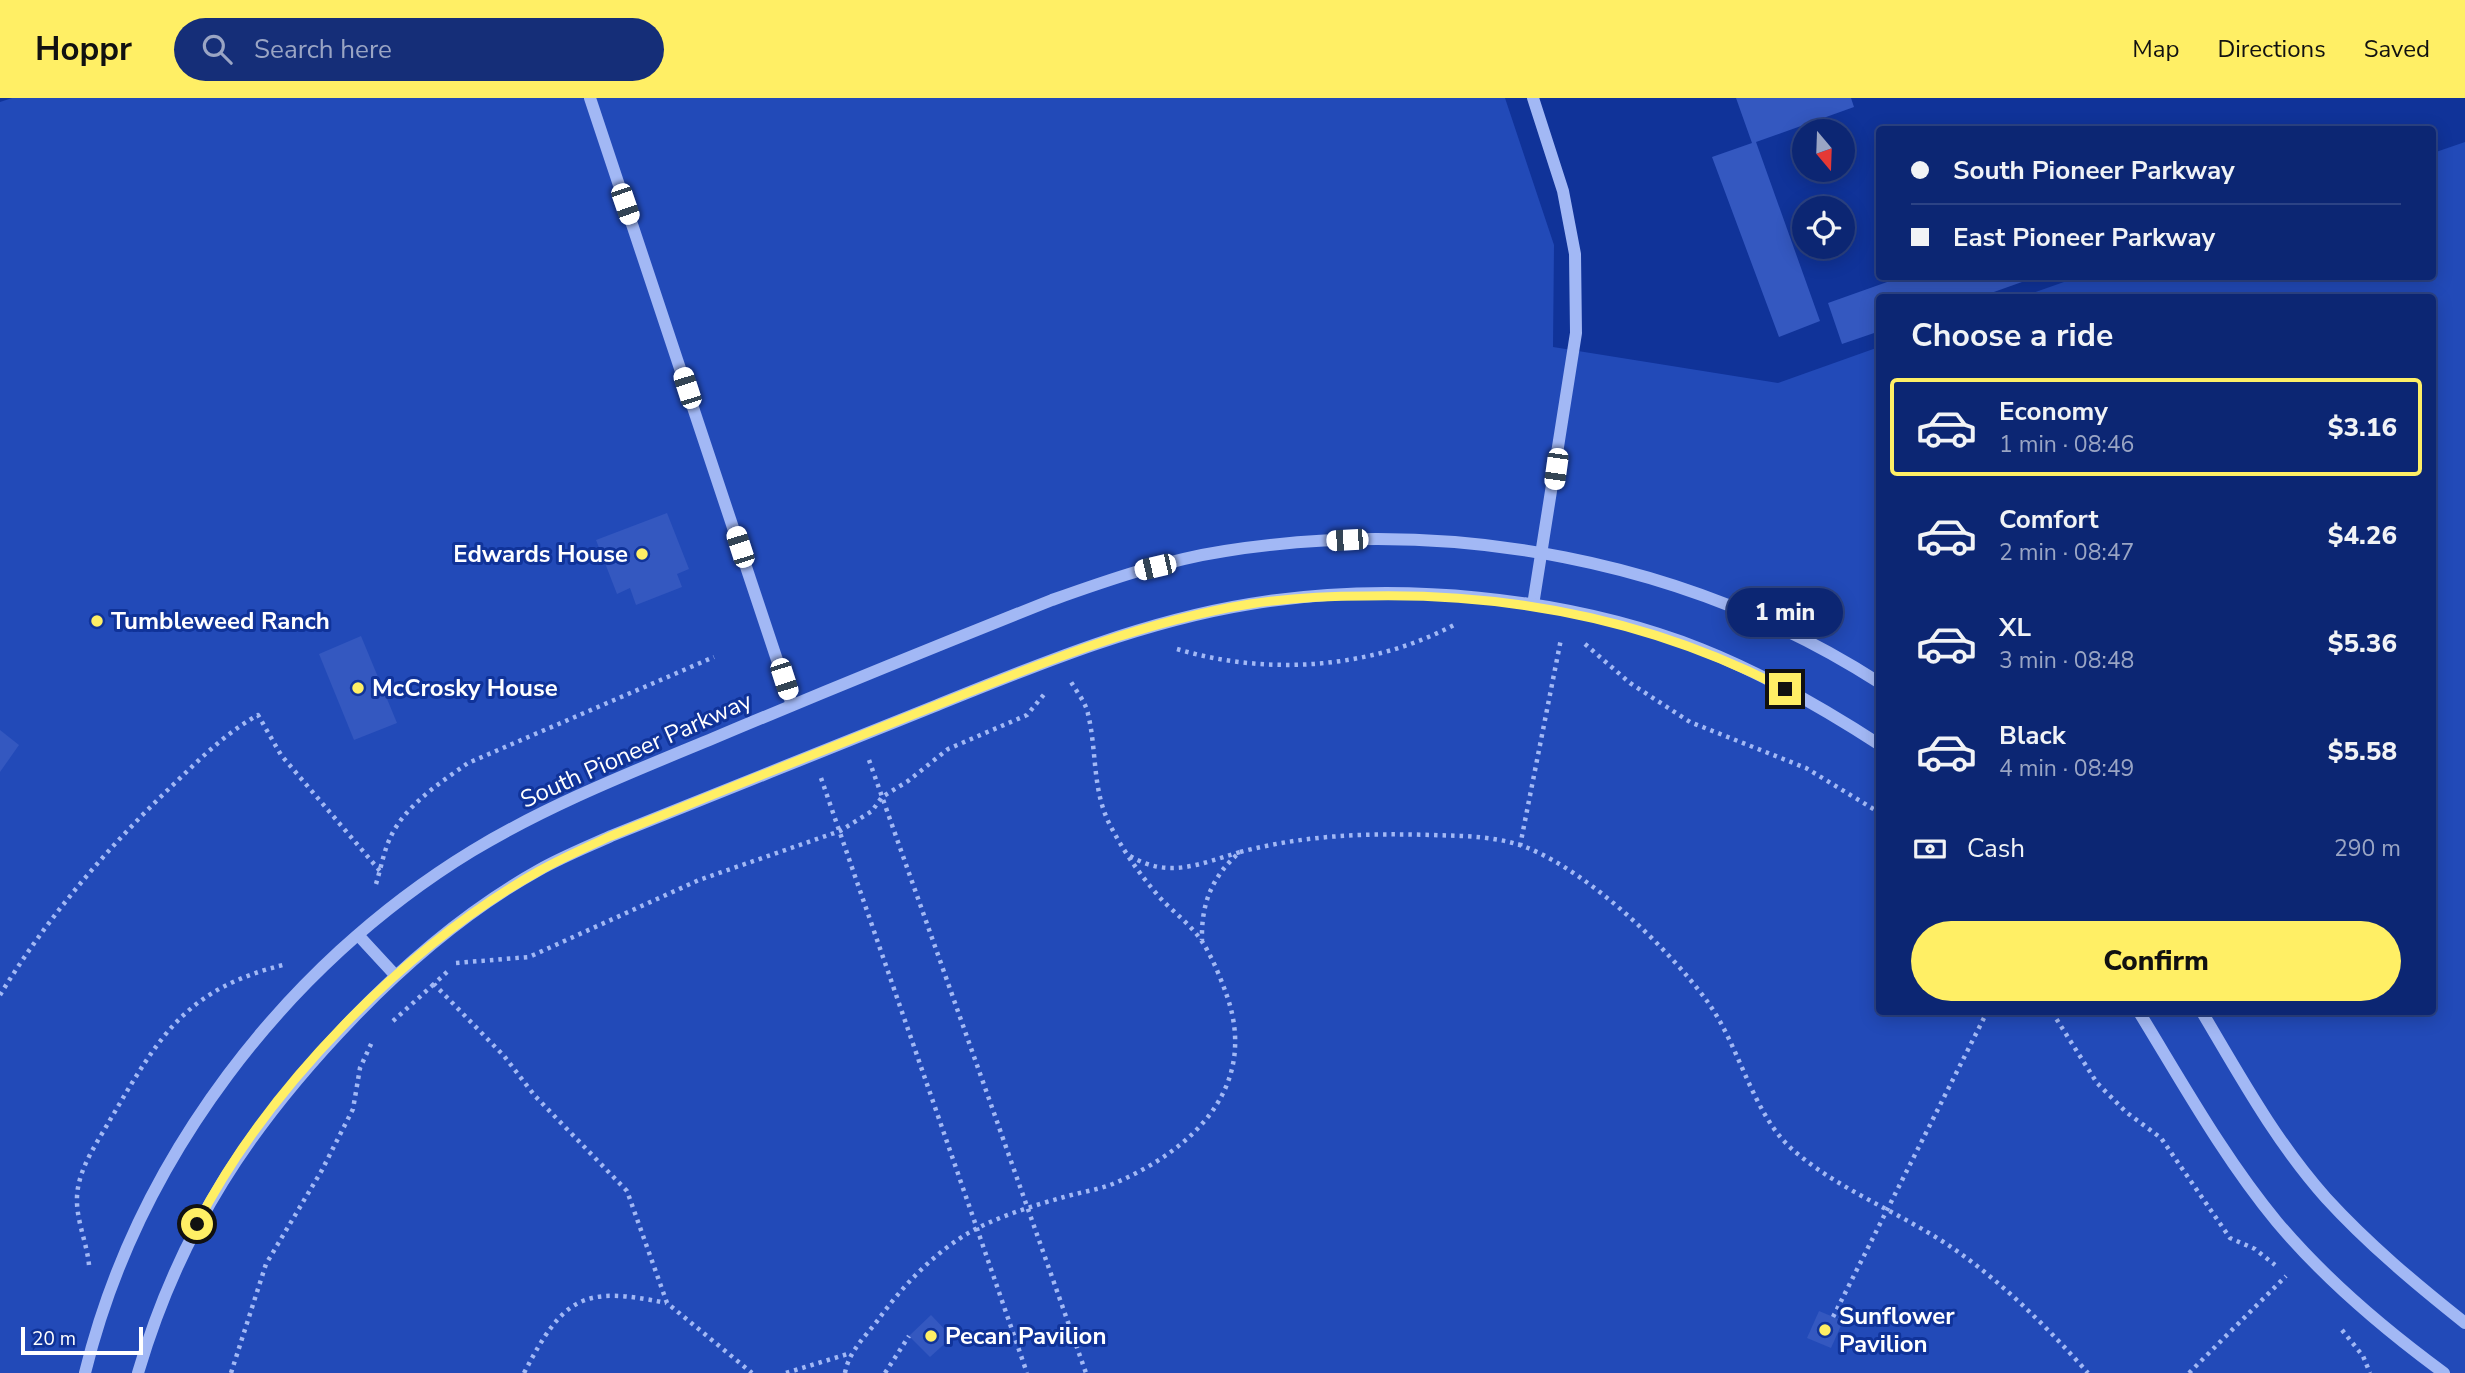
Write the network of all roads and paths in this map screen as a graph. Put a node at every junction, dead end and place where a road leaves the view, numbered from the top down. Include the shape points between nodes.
1 (590, 98) edge
2 (1533, 98) edge
3 (1544, 551) junction
4 (1533, 605) junction
5 (1456, 624) dead end
6 (1550, 637) dead end
7 (1561, 639) junction
8 (1167, 646) dead end
9 (1078, 679) dead end
10 (1071, 681) junction
11 (1876, 682) edge
12 (1059, 686) dead end
13 (1047, 690) dead end
14 (792, 705) junction
15 (860, 736) junction
16 (1876, 742) edge
17 (813, 755) junction
18 (882, 797) junction
19 (1876, 811) edge
20 (840, 831) junction
21 (1520, 846) junction
22 (1240, 852) junction
23 (1127, 854) junction
24 (380, 871) dead end
25 (359, 936) junction
26 (1202, 941) junction
27 (395, 975) junction
28 (434, 984) junction
29 (0, 995) edge
30 (1985, 1015) edge
31 (2054, 1015) edge
32 (2141, 1015) edge
33 (2204, 1015) edge
34 (390, 1024) dead end
35 (373, 1039) dead end
36 (1029, 1208) junction
37 (1888, 1208) junction
38 (977, 1230) junction
39 (2286, 1276) junction
40 (2294, 1282) dead end
41 (667, 1303) junction
42 (1833, 1317) dead end
43 (2336, 1322) dead end
44 (2465, 1323) edge
45 (909, 1336) dead end
46 (851, 1353) junction
47 (85, 1373) edge
48 (138, 1373) edge
49 (230, 1373) edge
50 (524, 1373) edge
51 (752, 1373) edge
52 (786, 1373) edge
53 (845, 1373) edge
54 (885, 1373) edge
55 (1027, 1373) edge
56 (1086, 1373) edge
57 (2088, 1373) edge
58 (2189, 1373) edge
59 (2370, 1373) edge
60 (2444, 1373) edge

1 - 14 street
2 - 3 street via 1563,191 1575,254 1576,333
3 - 4 street
3 - 11 street, South Pioneer Parkway via 1732,605 1796,633
3 - 14 street, South Pioneer Parkway via 1393,538 1224,551 1132,573 1052,600
4 - 15 street via 1425,594 1251,604 1167,622 1059,656
4 - 16 street via 1623,624 1702,649 1822,708
5 - 8 path via 1403,649 1317,663 1258,664
6 - 7 path
7 - 19 path via 1584,643 1630,683 1690,722 1806,768
7 - 21 path
9 - 10 path
10 - 12 path
10 - 23 path via 1088,711 1102,806
13 - 18 path via 1027,716 948,748
14 - 25 street, South Pioneer Parkway via 526,820 450,866
15 - 17 street
15 - 18 path
17 - 20 path
17 - 27 street via 611,836 538,871 461,921
18 - 20 path via 872,811
18 - 36 path
20 - 28 path via 699,880 529,957 458,961
20 - 38 path
21 - 22 path via 1481,836 1390,833 1321,836
21 - 37 path via 1611,900 1683,973 1722,1025 1772,1127 1819,1170
22 - 23 path via 1169,869 1149,867
22 - 26 path via 1216,878 1207,898
23 - 26 path via 1147,883
24 - 29 path via 281,755 258,715 229,731 98,860
25 - 27 street
25 - 47 street, South Pioneer Parkway via 250,1046 192,1124 148,1204 114,1281
26 - 36 path via 1227,997 1235,1038 1230,1081 1212,1115 1180,1146 1124,1179
27 - 48 street via 275,1104 236,1158 179,1259
28 - 34 path
28 - 41 path via 627,1191
30 - 37 path
31 - 39 path via 2097,1083 2161,1138 2230,1238 2255,1249
32 - 60 street via 2229,1156 2276,1221 2311,1259
33 - 44 street via 2247,1090 2325,1196 2374,1246
35 - 49 path via 360,1068 353,1109 266,1264
36 - 38 path
36 - 56 path
37 - 42 path
37 - 57 path via 1977,1267 2032,1314
38 - 46 path via 935,1258 891,1302
38 - 55 path
39 - 40 path
39 - 58 path
41 - 50 path via 599,1294 572,1304 555,1322
41 - 51 path
43 - 59 path via 2363,1356
45 - 54 path
46 - 52 path
46 - 53 path

